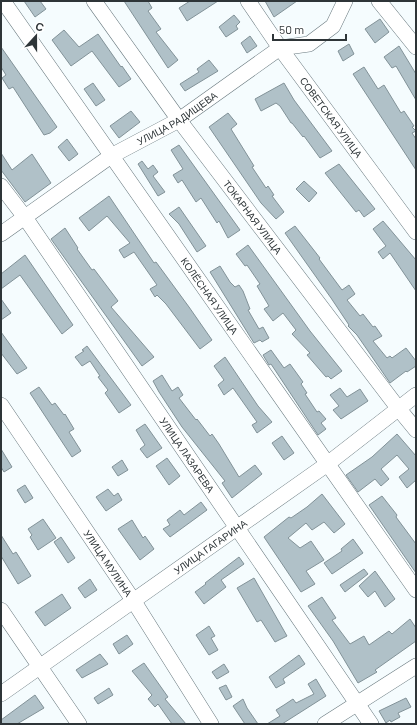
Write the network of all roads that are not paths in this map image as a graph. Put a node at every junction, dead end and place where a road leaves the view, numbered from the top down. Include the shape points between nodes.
1 (3, 1) edge
2 (94, 1) edge
3 (248, 1) edge
4 (345, 1) edge
5 (379, 1) edge
6 (416, 47) edge
7 (280, 48) junction
8 (179, 120) junction
9 (112, 156) junction
10 (1, 186) edge
11 (24, 216) junction
12 (416, 232) edge
13 (1, 234) edge
14 (416, 395) edge
15 (1, 405) edge
16 (398, 408) junction
17 (416, 430) edge
18 (326, 465) junction
19 (237, 526) junction
20 (416, 590) edge
21 (134, 600) junction
22 (1, 610) edge
23 (40, 666) junction
24 (416, 666) edge
25 (1, 694) edge
26 (359, 704) junction
27 (79, 724) edge
28 (211, 724) edge
29 (325, 724) edge
30 (371, 724) edge

1 - 9 street, КОЛЁСНАЯ УЛИЦА
2 - 8 street, ТОКАРНАЯ УЛИЦА
3 - 7 street, СОВЕТСКАЯ УЛИЦА
4 - 7 street, УЛИЦА РАДИЩЕВА via 333,26 327,31 309,44
5 - 6 street
7 - 8 street, УЛИЦА РАДИЩЕВА
7 - 12 street, СОВЕТСКАЯ УЛИЦА
8 - 9 street, УЛИЦА РАДИЩЕВА
8 - 16 street, ТОКАРНАЯ УЛИЦА
9 - 11 street, УЛИЦА РАДИЩЕВА
9 - 18 street, КОЛЁСНАЯ УЛИЦА
10 - 11 street, УЛИЦА ЛАЗАРЕВА
11 - 13 street, УЛИЦА РАДИЩЕВА
11 - 19 street, УЛИЦА ЛАЗАРЕВА
14 - 16 street, УЛИЦА ГАГАРИНА
15 - 21 street, УЛИЦА МУЛИНА
16 - 17 street, ТОКАРНАЯ УЛИЦА
16 - 18 street, УЛИЦА ГАГАРИНА
18 - 19 street, УЛИЦА ГАГАРИНА
18 - 20 street, КОЛЁСНАЯ УЛИЦА
19 - 21 street, УЛИЦА ГАГАРИНА
19 - 26 street, УЛИЦА ЛАЗАРЕВА
21 - 23 street, УЛИЦА ГАГАРИНА
21 - 28 street, УЛИЦА МУЛИНА
22 - 23 street
23 - 25 street, УЛИЦА ГАГАРИНА
23 - 27 street
24 - 26 street
26 - 29 street
26 - 30 street, УЛИЦА ЛАЗАРЕВА

